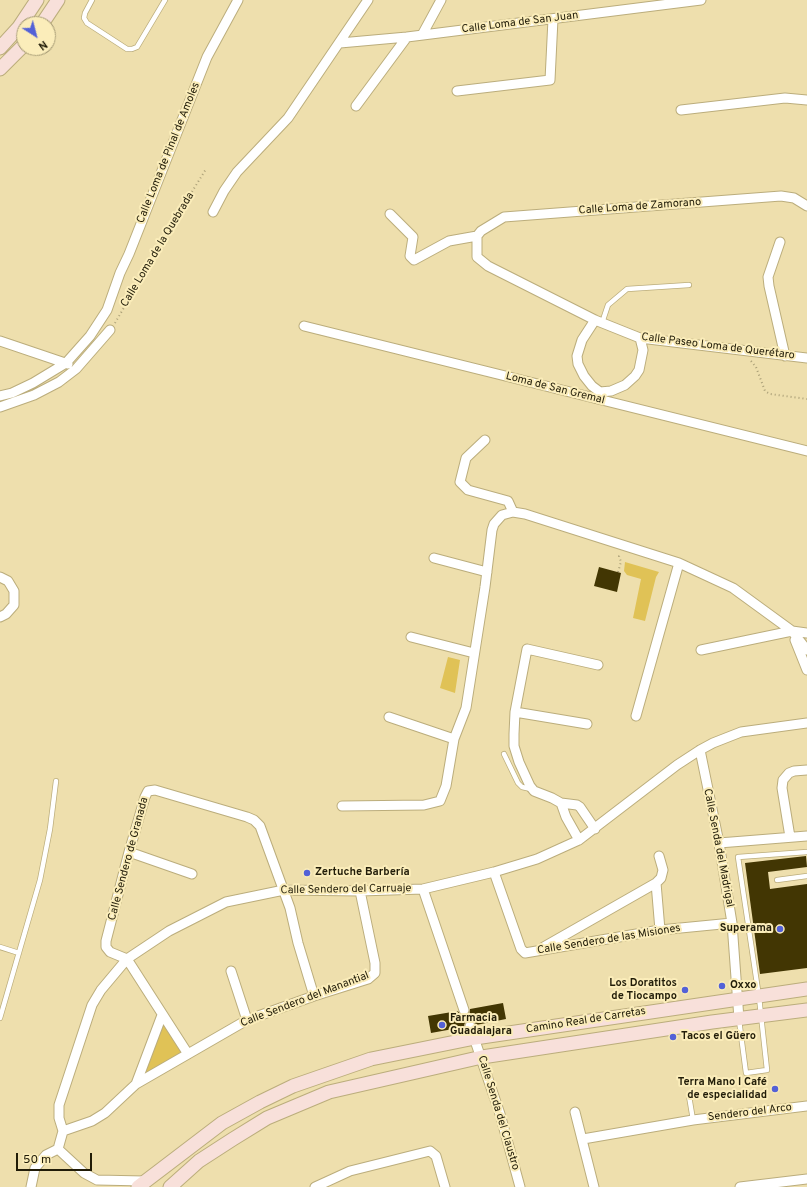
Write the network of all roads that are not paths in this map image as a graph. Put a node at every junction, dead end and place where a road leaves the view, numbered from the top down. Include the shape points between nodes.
1 (37, 0) edge
2 (58, 0) edge
3 (92, 0) edge
4 (165, 0) edge
5 (238, 0) edge
6 (368, 0) edge
7 (441, 0) edge
8 (701, 0) edge
9 (47, 16) edge
10 (553, 19) junction
11 (422, 35) junction
12 (408, 37) junction
13 (340, 43) junction
14 (0, 48) edge
15 (16, 53) edge
16 (0, 69) edge
17 (457, 91) dead end
18 (807, 100) edge
19 (356, 106) dead end
20 (681, 110) dead end
21 (807, 206) edge
22 (213, 212) dead end
23 (390, 214) dead end
24 (477, 236) junction
25 (780, 242) dead end
26 (689, 285) dead end
27 (107, 310) junction
28 (599, 322) junction
29 (98, 324) junction
30 (304, 326) dead end
31 (110, 330) junction
32 (640, 338) junction
33 (0, 341) edge
34 (785, 356) junction
35 (807, 358) edge
36 (66, 363) junction
37 (76, 369) junction
38 (0, 396) edge
39 (598, 396) junction
40 (0, 407) edge
41 (485, 440) dead end
42 (807, 450) edge
43 (513, 512) junction
44 (434, 558) dead end
45 (679, 563) junction
46 (487, 572) junction
47 (0, 577) edge
48 (0, 617) edge
49 (792, 631) junction
50 (807, 634) edge
51 (412, 637) dead end
52 (701, 650) dead end
53 (807, 650) edge
54 (474, 654) junction
55 (598, 665) dead end
56 (807, 670) edge
57 (514, 712) junction
58 (636, 716) dead end
59 (389, 717) dead end
60 (807, 722) edge
61 (587, 724) dead end
62 (454, 739) junction
63 (700, 750) junction
64 (504, 754) dead end
65 (807, 770) edge
66 (56, 780) dead end
67 (534, 790) junction
68 (561, 803) junction
69 (342, 806) dead end
70 (595, 829) junction
71 (807, 836) edge
72 (790, 837) junction
73 (579, 840) junction
74 (718, 843) junction
75 (129, 852) junction
76 (807, 852) edge
77 (659, 856) dead end
78 (494, 872) junction
79 (192, 874) dead end
80 (807, 876) edge
81 (777, 880) dead end
82 (656, 883) junction
83 (423, 889) junction
84 (284, 890) junction
85 (360, 891) junction
86 (732, 923) junction
87 (660, 930) junction
88 (0, 947) edge
89 (19, 952) junction
90 (536, 952) junction
91 (127, 959) junction
92 (231, 971) dead end
93 (807, 989) edge
94 (314, 996) junction
95 (759, 997) junction
96 (737, 999) junction
97 (464, 1010) tunnel mouth
98 (807, 1010) edge
99 (162, 1015) junction
100 (761, 1016) junction
101 (0, 1018) edge
102 (739, 1019) junction
103 (247, 1020) junction
104 (470, 1026) tunnel mouth
105 (475, 1038) junction
106 (188, 1054) junction
107 (482, 1058) junction
108 (136, 1084) junction
109 (689, 1096) dead end
110 (807, 1106) edge
111 (575, 1112) dead end
112 (693, 1120) junction
113 (63, 1131) junction
114 (583, 1140) junction
115 (58, 1149) junction
116 (807, 1180) edge
117 (108, 1184) edge
118 (141, 1184) edge
119 (31, 1187) edge
120 (170, 1187) edge
121 (316, 1187) edge
122 (446, 1187) edge
123 (520, 1187) edge
124 (594, 1187) edge
125 (740, 1187) edge

1 - 14 street via 19,27
2 - 9 street
3 - 4 lane via 85,13 87,23 127,49 137,47
5 - 27 street, Calle Loma de Pinal de Amoles via 207,57
6 - 13 street
7 - 11 street
8 - 10 street, Calle Loma de San Juan
10 - 11 street, Calle Loma de San Juan
10 - 17 street via 550,80
11 - 12 street, Calle Loma de San Juan
12 - 13 street, Calle Loma de San Juan
12 - 19 street
13 - 22 street via 288,118 237,172
15 - 16 street
18 - 20 street via 785,98
21 - 24 street, Calle Loma de Zamorano via 794,198 781,196 504,217
23 - 24 street via 413,237 410,256 414,260 449,241
24 - 28 street, Calle Paseo Loma de Querétaro via 477,257 488,266
25 - 34 street via 768,277
26 - 28 lane via 627,289 608,305
27 - 29 street, Calle Loma de la Quebrada
27 - 31 street, Calle Loma de la Quebrada
28 - 32 street, Calle Paseo Loma de Querétaro
28 - 39 street via 586,332 577,356 584,376
29 - 31 street
29 - 36 street
30 - 39 street, Loma de San Gremal
31 - 37 street
32 - 34 street, Calle Paseo Loma de Querétaro
32 - 39 street via 643,350 639,370 635,376 625,385
33 - 36 street
34 - 35 street, Calle Paseo Loma de Querétaro
36 - 37 street
36 - 38 street via 12,393
37 - 40 street via 59,382 34,395
39 - 42 street, Loma de San Gremal
41 - 43 street via 466,458 460,482 468,490 508,501
43 - 45 street
43 - 46 street via 502,515 494,524
44 - 46 street
45 - 49 street via 733,588
45 - 58 street
46 - 54 street
47 - 48 street via 8,581 14,591 14,606
49 - 50 street
49 - 52 street
49 - 53 street
49 - 56 street
51 - 54 street
54 - 62 street via 466,708
55 - 57 street via 526,650
57 - 61 street
57 - 67 street via 514,746 519,762
59 - 62 street
60 - 63 street, Calle Sendero del Carruaje via 741,732
62 - 69 street via 446,786 440,801 424,805
63 - 70 street, Calle Sendero del Carruaje
63 - 74 street, Calle Senda del Madrigal
64 - 67 lane via 518,783 522,787
65 - 72 street via 789,773 783,780
66 - 89 lane via 40,880
67 - 68 street
68 - 70 street via 580,807
68 - 73 street
70 - 73 street, Calle Sendero del Carruaje
71 - 72 street
72 - 74 street
73 - 78 street, Calle Sendero del Carruaje via 537,859
74 - 86 street, Calle Senda del Madrigal
75 - 79 street
75 - 84 street, Calle Sendero de Granada via 145,797 148,791 155,790 254,820 260,826
75 - 91 street, Calle Sendero de Granada via 106,941 106,947 110,952
76 - 95 lane via 738,857
77 - 82 street via 663,870 661,878
78 - 83 street, Calle Sendero del Carruaje
78 - 90 street, Calle Sendero de las Misiones via 521,949 525,953
80 - 81 lane
82 - 87 street
82 - 90 street
83 - 85 street, Calle Sendero del Carruaje
83 - 97 street
84 - 85 street, Calle Sendero del Carruaje
84 - 91 street, Calle Sendero del Carruaje via 226,902 169,931
84 - 94 street
85 - 94 street, Calle Sendero del Manantial via 375,974 368,979
86 - 87 street, Calle Sendero de las Misiones
86 - 96 street, Calle Senda del Madrigal
87 - 90 street, Calle Sendero de las Misiones
88 - 89 lane
89 - 101 lane
91 - 99 street
91 - 113 street, Calle Sendero del Carruaje via 92,1005 59,1105
92 - 103 street
93 - 95 street, Camino Real de Carretas
94 - 103 street, Calle Sendero del Manantial
95 - 96 street, Camino Real de Carretas
95 - 100 lane
96 - 102 street, Calle Senda del Madrigal
96 - 105 street, Camino Real de Carretas
98 - 100 street, Camino Real de Carretas
99 - 106 street
99 - 108 street
100 - 102 street, Camino Real de Carretas
100 - 102 lane via 767,1070 746,1073
102 - 107 street, Camino Real de Carretas
103 - 106 street, Calle Sendero del Manantial
104 - 105 street, Calle Senda del Claustro
105 - 107 street, Calle Senda del Claustro
105 - 118 street, Camino Real de Carretas via 370,1059 293,1086 222,1123
106 - 108 street, Calle Sendero del Manantial
107 - 120 street, Camino Real de Carretas via 329,1092 268,1118 238,1135 199,1161
107 - 123 street, Calle Senda del Claustro
108 - 113 street, Calle Sendero del Manantial via 105,1113 92,1121
109 - 112 lane, Sendero del Arco
110 - 112 street, Sendero del Arco via 734,1112
111 - 114 street
112 - 114 street, Sendero del Arco
113 - 115 street, Calle Sendero del Carruaje
114 - 124 street
115 - 117 street via 84,1173
115 - 119 street via 46,1155 35,1168
116 - 125 street
117 - 118 street
121 - 122 street via 350,1171 430,1151 436,1156

